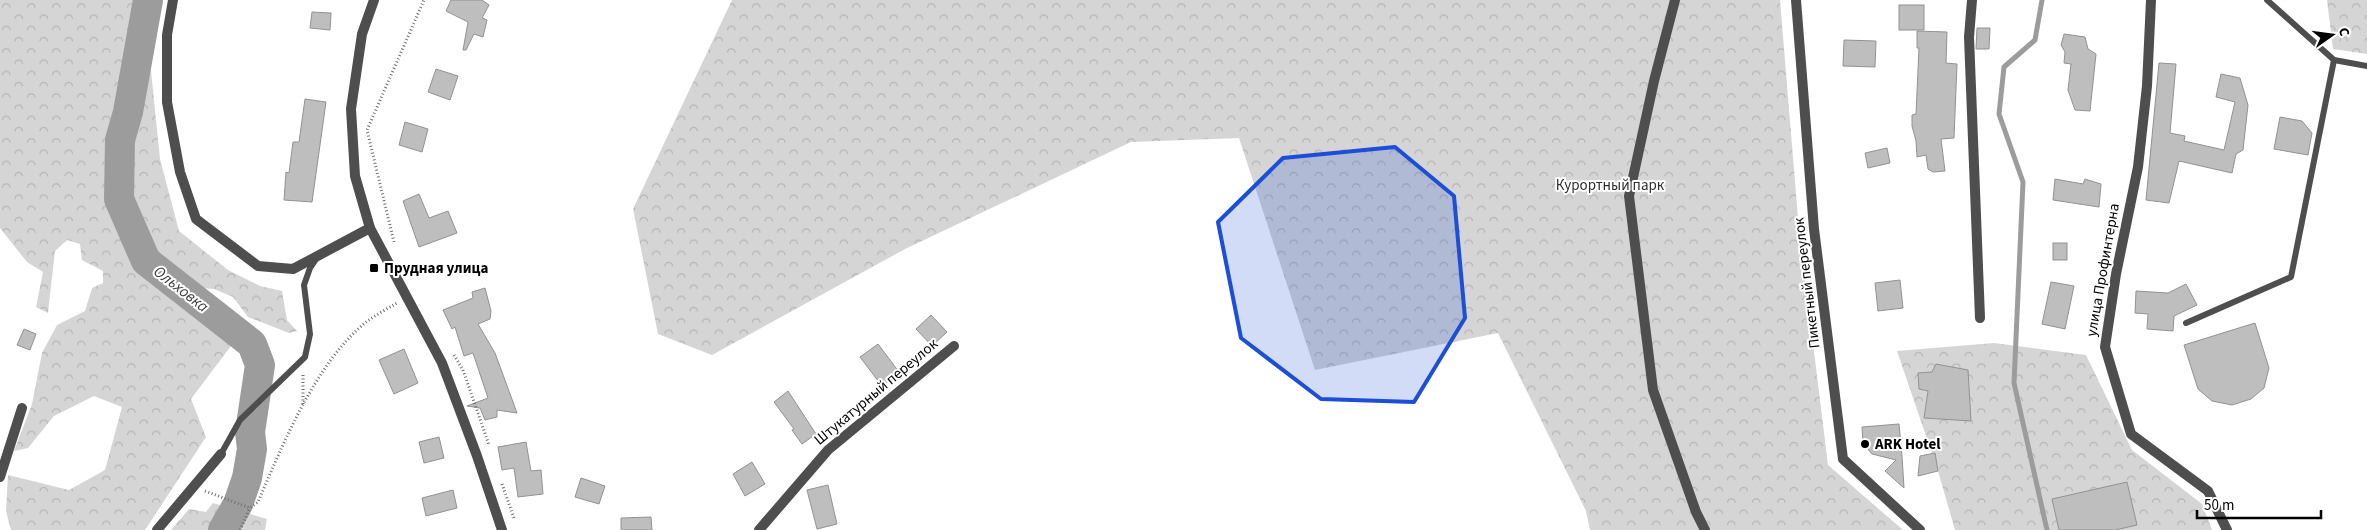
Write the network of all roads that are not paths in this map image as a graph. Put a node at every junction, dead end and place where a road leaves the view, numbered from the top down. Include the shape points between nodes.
1 (173, 0) edge
2 (374, 0) edge
3 (1676, 0) edge
4 (1796, 0) edge
5 (1972, 0) edge
6 (2151, 0) edge
7 (2267, 0) edge
8 (2334, 60) junction
9 (2367, 66) edge
10 (370, 228) junction
11 (318, 256) junction
12 (1980, 318) dead end
13 (2186, 323) dead end
14 (954, 346) dead end
15 (22, 408) dead end
16 (222, 454) joint
17 (0, 477) edge
18 (157, 530) edge
19 (502, 530) edge
20 (759, 530) edge
21 (1705, 530) edge
22 (1920, 530) edge
23 (2227, 530) edge

1 - 11 street via 167,35 167,102 180,172 196,219 258,266 293,269
2 - 10 street via 362,34 351,109 355,176
3 - 21 street via 1654,81 1629,196 1653,390
4 - 22 street, Пикетный переулок via 1814,230 1843,459
5 - 12 street via 1969,38
6 - 23 street, улица Профинтерна via 2138,167 2105,347 2131,434 2208,491
7 - 8 lane
8 - 9 lane
8 - 13 lane via 2291,277
10 - 11 street
10 - 19 street via 442,363
11 - 16 lane via 304,285 310,334 305,357 240,420
14 - 20 street, Штукатурный переулок via 828,450
15 - 17 street
16 - 18 street

